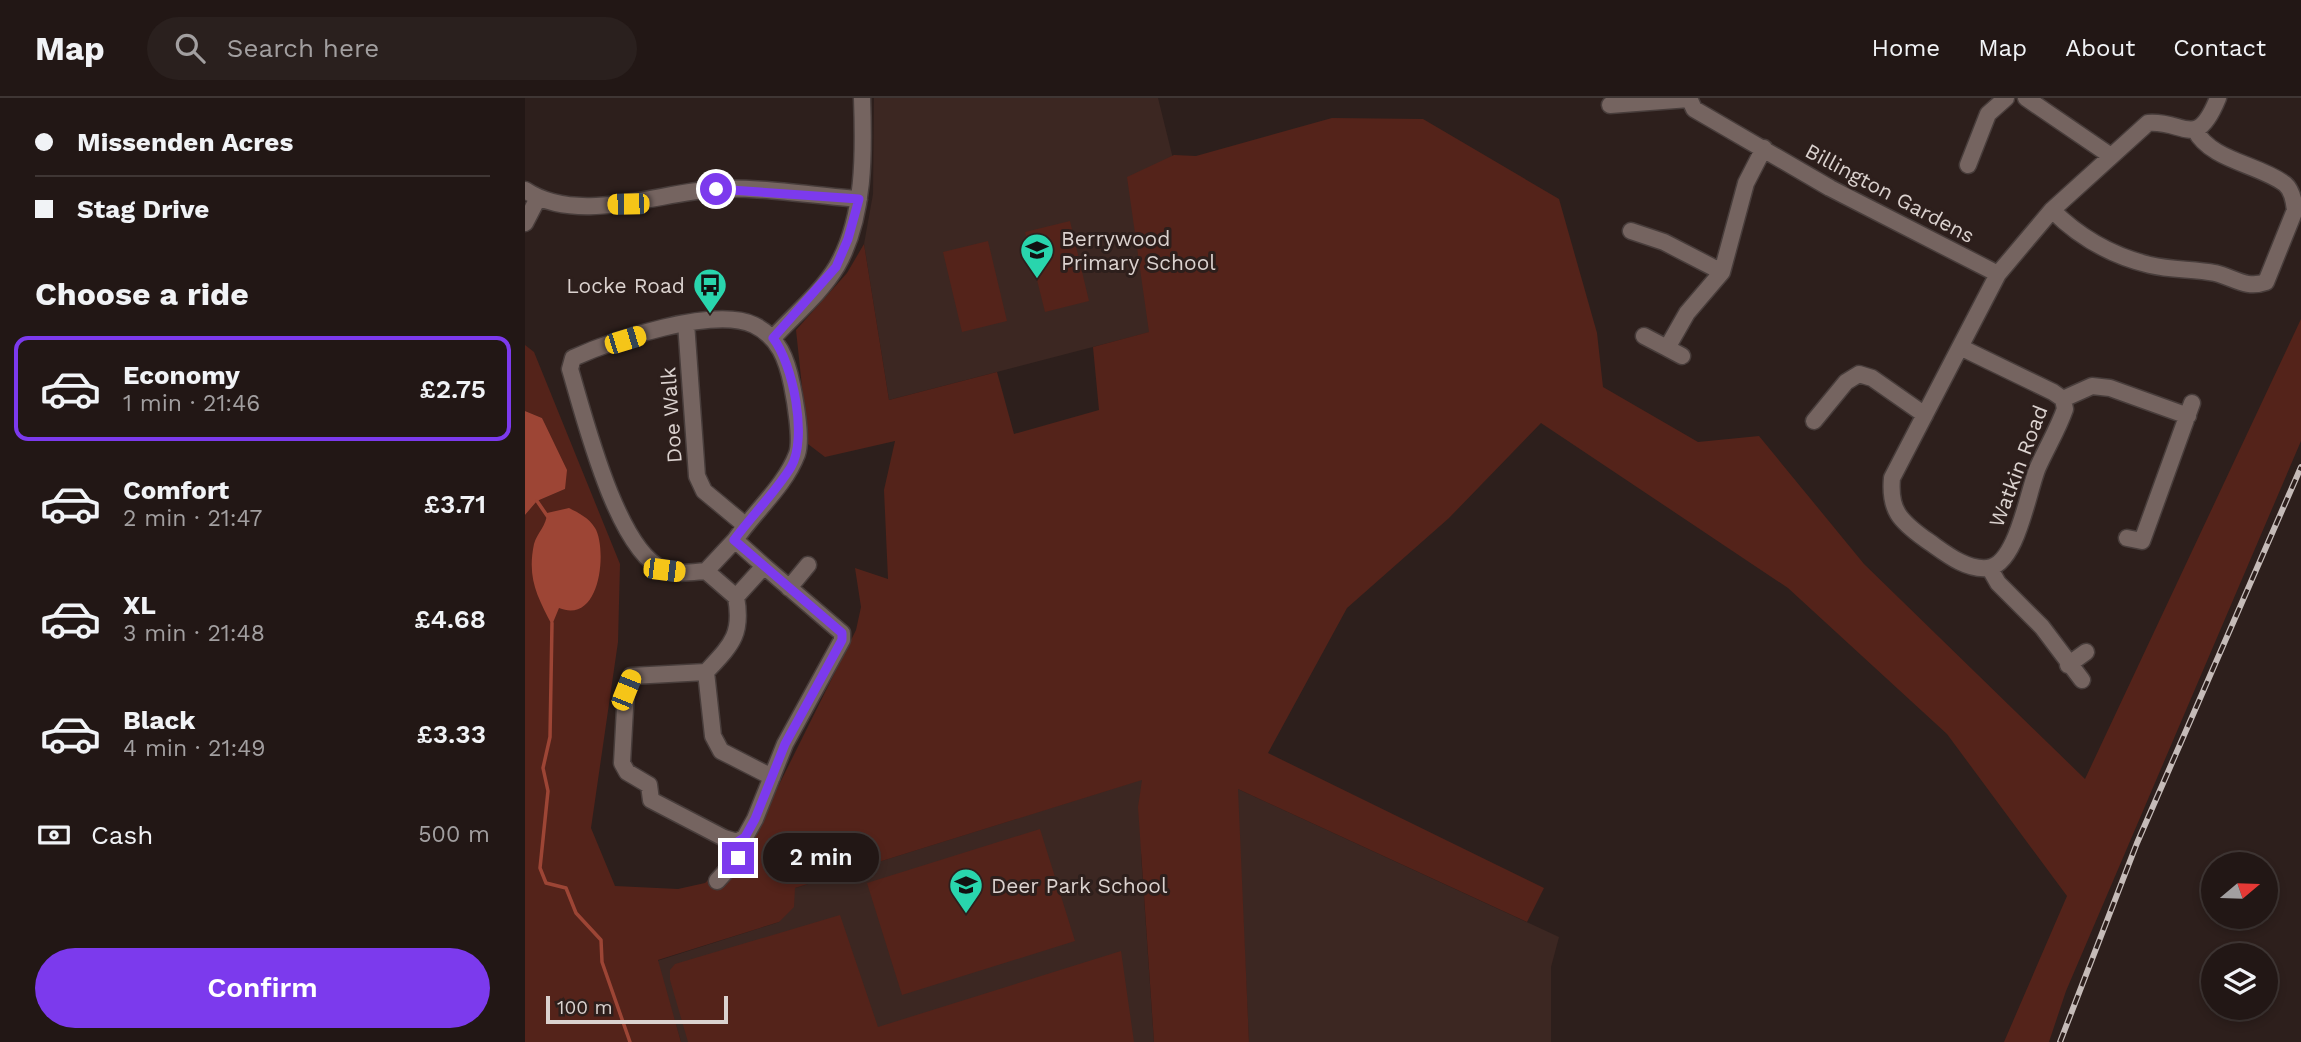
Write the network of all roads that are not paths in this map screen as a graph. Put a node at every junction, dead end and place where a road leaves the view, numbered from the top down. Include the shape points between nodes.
1 (862, 98) edge
2 (1689, 98) edge
3 (2006, 98) edge
4 (2026, 98) edge
5 (2218, 98) edge
6 (1610, 105) dead end
7 (2195, 130) junction
8 (1764, 148) junction
9 (2111, 156) junction
10 (1968, 165) dead end
11 (531, 194) edge
12 (859, 199) junction
13 (2052, 210) junction
14 (525, 223) edge
15 (1632, 231) dead end
16 (1722, 272) junction
17 (1998, 274) junction
18 (686, 323) junction
19 (1644, 336) dead end
20 (773, 338) junction
21 (1960, 346) junction
22 (1667, 348) junction
23 (1682, 356) dead end
24 (2063, 399) junction
25 (1925, 415) junction
26 (1824, 418) dead end
27 (745, 525) junction
28 (734, 540) junction
29 (2141, 543) dead end
30 (808, 565) dead end
31 (764, 566) junction
32 (1990, 569) junction
33 (706, 571) junction
34 (789, 588) junction
35 (736, 597) junction
36 (2086, 652) dead end
37 (2069, 665) junction
38 (706, 672) junction
39 (2082, 680) dead end
40 (772, 777) junction
41 (737, 842) junction
42 (717, 881) dead end

1 - 12 street
2 - 6 street
2 - 8 street, Billington Gardens via 1694,110
3 - 10 street via 1988,114 1981,151
4 - 9 street
5 - 7 street via 2210,118
7 - 9 street via 2148,123
7 - 13 street via 2199,138 2241,164 2285,185 2293,197 2295,210 2266,282 2252,287 2216,274 2150,265 2076,234
8 - 16 street via 1746,183
8 - 17 street, Billington Gardens via 1830,188
9 - 13 street
11 - 12 street via 579,205 628,204 716,189
11 - 14 street
12 - 20 street via 836,267
13 - 17 street
15 - 16 street
16 - 22 street via 1687,313
17 - 21 street
18 - 20 street via 740,320
18 - 27 street, Doe Walk via 697,476 704,491
18 - 33 street via 586,352 573,358 570,369 599,465 628,534 648,560 664,570
19 - 22 street
20 - 27 street via 787,360 798,450 791,467
21 - 24 street, Watkin Road
21 - 25 street
22 - 23 street
24 - 29 street via 2092,386 2190,410
24 - 32 street, Watkin Road via 2065,409 2037,470 2020,529 2001,561
25 - 26 street via 1859,374 1846,382
25 - 32 street via 1892,478 1890,498 1899,517 1924,538 1969,567
27 - 28 street
28 - 31 street
28 - 33 street
30 - 34 street
31 - 34 street
31 - 35 street
32 - 37 street
33 - 35 street
34 - 40 street via 842,633 842,640
35 - 38 street via 739,627 730,646
36 - 37 street
37 - 39 street
38 - 40 street via 713,736 721,751
38 - 41 street via 631,676 621,763 649,785 651,800
40 - 41 street via 755,819
41 - 42 street via 738,858

